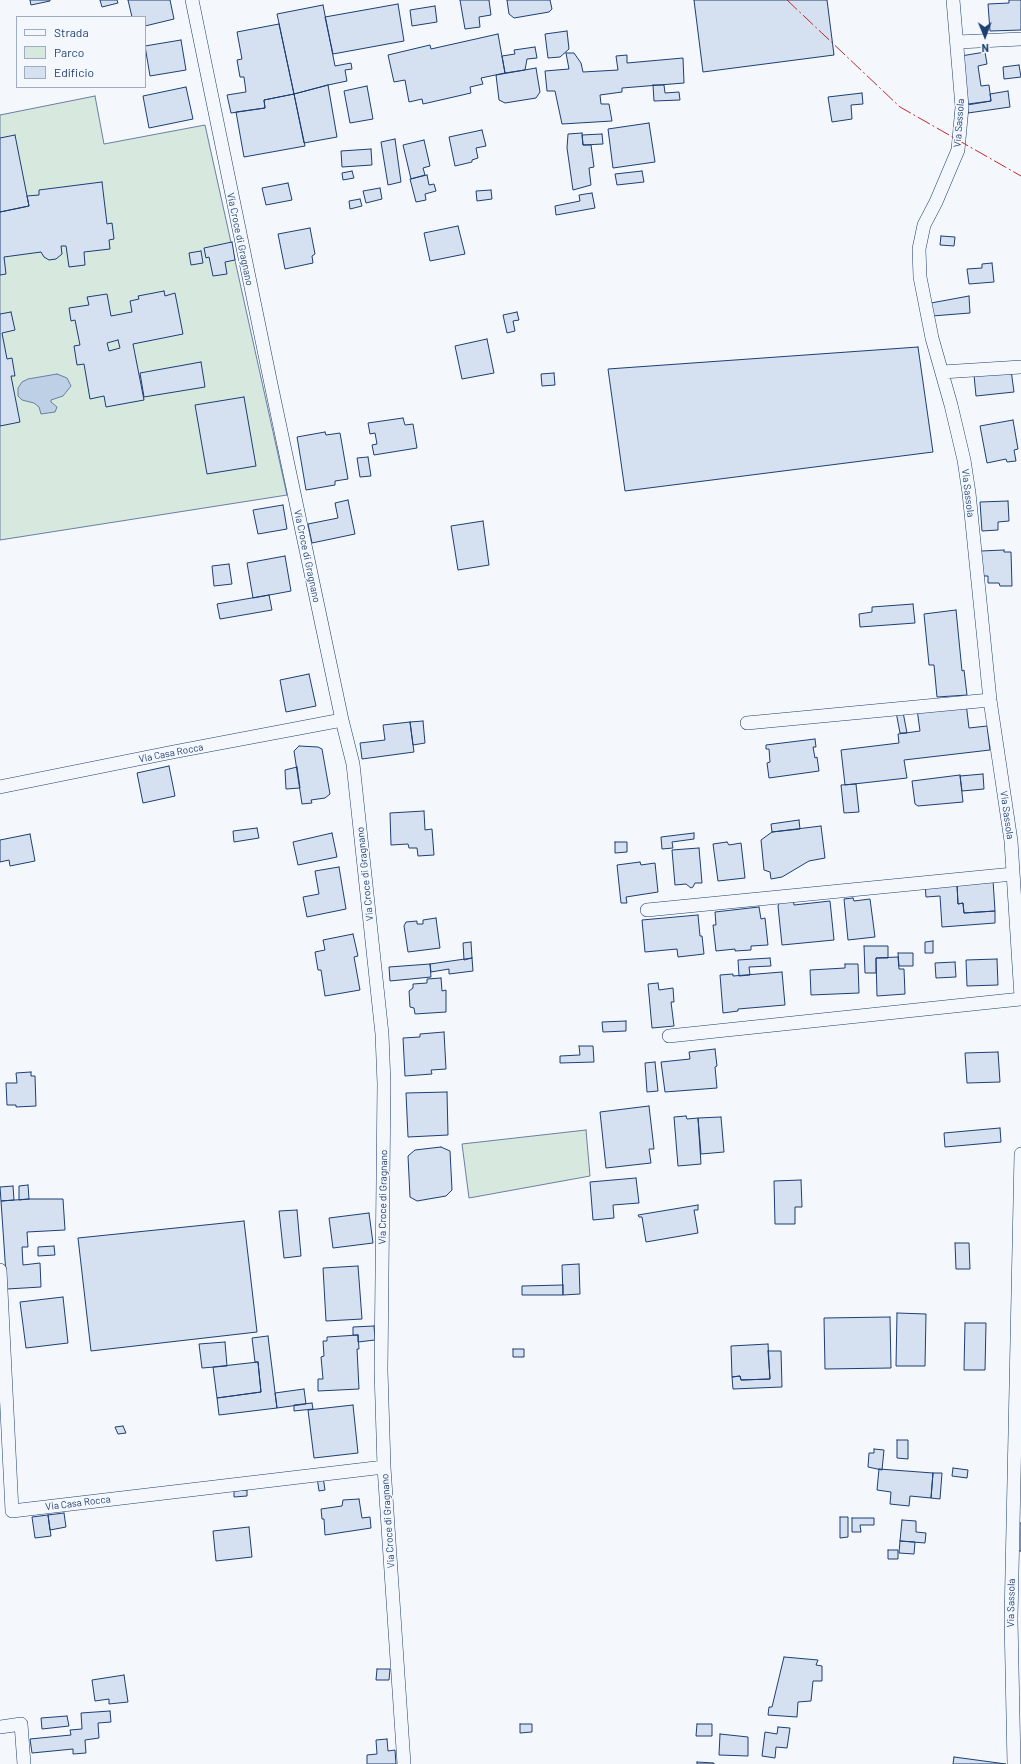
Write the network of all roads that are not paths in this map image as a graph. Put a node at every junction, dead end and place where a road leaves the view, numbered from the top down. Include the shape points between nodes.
1 (192, 0) edge
2 (953, 0) edge
3 (1021, 39) edge
4 (958, 42) junction
5 (1021, 367) edge
6 (942, 372) junction
7 (990, 700) junction
8 (342, 720) junction
9 (747, 723) dead end
10 (0, 787) edge
11 (1013, 874) junction
12 (647, 910) dead end
13 (1021, 998) edge
14 (669, 1036) dead end
15 (1021, 1154) edge
16 (0, 1270) edge
17 (384, 1467) junction
18 (0, 1727) edge
19 (24, 1764) edge
20 (404, 1764) edge
21 (1014, 1764) edge

1 - 8 street, Via Croce di Gragnano
2 - 4 street, Via Sassola
3 - 4 street
4 - 6 street, Via Sassola via 962,107 958,150 924,225 919,249 924,303
5 - 6 street
6 - 7 street, Via Sassola via 969,493
7 - 9 street
7 - 11 street, Via Sassola
8 - 10 street, Via Casa Rocca
8 - 17 street, Via Croce di Gragnano via 353,764 382,1034 384,1084 381,1370
11 - 12 street
11 - 13 street, Via Sassola
13 - 14 street
15 - 21 street, Via Sassola via 1011,1619
16 - 17 street, Via Casa Rocca via 12,1511
17 - 20 street, Via Croce di Gragnano
18 - 19 street via 21,1724

